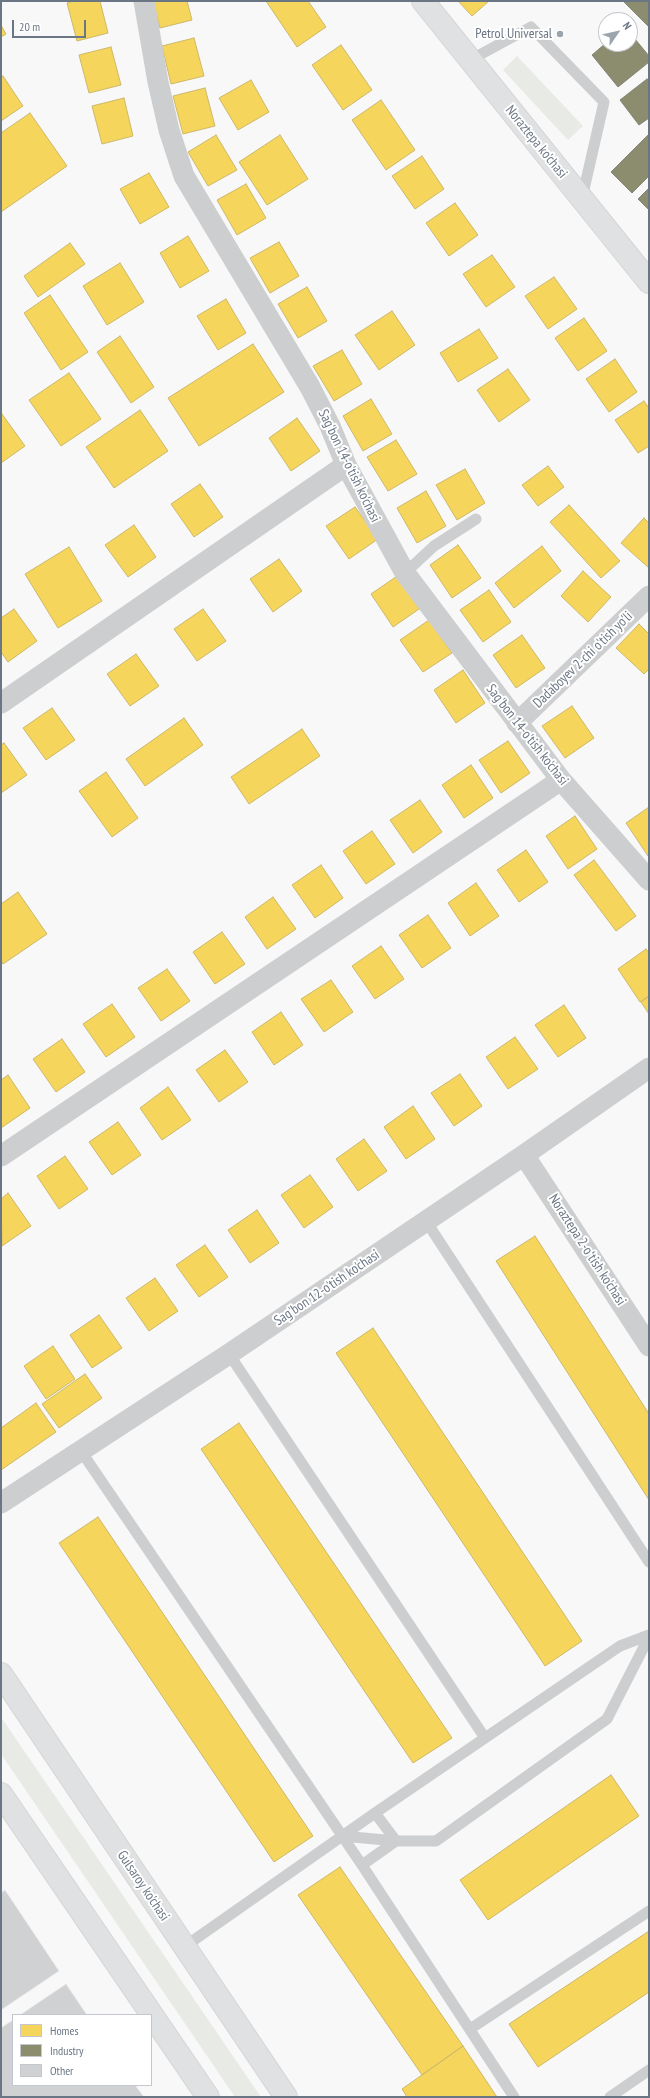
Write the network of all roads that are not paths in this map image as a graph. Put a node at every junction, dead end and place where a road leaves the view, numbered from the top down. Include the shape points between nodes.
1 (144, 1) edge
2 (423, 1) edge
3 (470, 60) junction
4 (582, 199) junction
5 (649, 282) edge
6 (346, 465) junction
7 (476, 519) dead end
8 (404, 573) junction
9 (647, 603) edge
10 (1, 703) edge
11 (517, 723) junction
12 (561, 780) junction
13 (649, 880) edge
14 (649, 1068) edge
15 (524, 1155) junction
16 (1, 1156) edge
17 (426, 1221) junction
18 (649, 1346) edge
19 (229, 1354) junction
20 (81, 1451) junction
21 (1, 1503) edge
22 (649, 1562) edge
23 (649, 1636) edge
24 (1, 1674) edge
25 (485, 1738) junction
26 (1, 1794) edge
27 (375, 1813) junction
28 (342, 1836) junction
29 (396, 1841) junction
30 (362, 1866) junction
31 (649, 1911) edge
32 (184, 1947) junction
33 (151, 2014) edge
34 (152, 2015) edge
35 (470, 2029) junction
36 (649, 2070) edge
37 (208, 2097) edge
38 (286, 2097) edge
39 (514, 2097) edge
40 (610, 2097) edge

1 - 6 street, Sag'bon 14-o'tish ko'chasi via 158,82 169,130 184,176 310,387
2 - 3 main road, Noraztepa ko'chasi
3 - 4 main road, Noraztepa ko'chasi
3 - 4 lane via 531,27 604,102
4 - 5 main road, Noraztepa ko'chasi
6 - 8 street, Sag'bon 14-o'tish ko'chasi
6 - 10 street
7 - 8 lane via 434,546
8 - 11 street, Sag'bon 14-o'tish ko'chasi
9 - 11 street, Dadaboyev 2-chi o'tish yo'li
11 - 12 street, Sag'bon 14-o'tish ko'chasi
12 - 13 street, Sag'bon 14-o'tish ko'chasi
12 - 16 street
14 - 15 street, Sag'bon 12-o'tish ko'chasi
15 - 17 street, Sag'bon 12-o'tish ko'chasi
15 - 18 street, Noraztepa 2-oʻtish ko'chasi
17 - 19 street, Sag'bon 12-o'tish ko'chasi
17 - 22 lane
19 - 20 street, Sag'bon 12-o'tish ko'chasi
19 - 25 lane
20 - 21 street, Sag'bon 12-o'tish ko'chasi
20 - 28 lane
23 - 25 lane via 620,1646
23 - 29 lane via 607,1719 436,1841
24 - 32 main road, Gulsaroy ko'chasi
25 - 27 lane
26 - 33 main road
27 - 28 lane
27 - 29 lane
28 - 29 lane
28 - 30 lane
28 - 32 lane
29 - 30 lane
30 - 35 lane
31 - 35 lane
32 - 38 main road, Gulsaroy ko'chasi
34 - 37 main road
35 - 39 lane
36 - 40 lane

